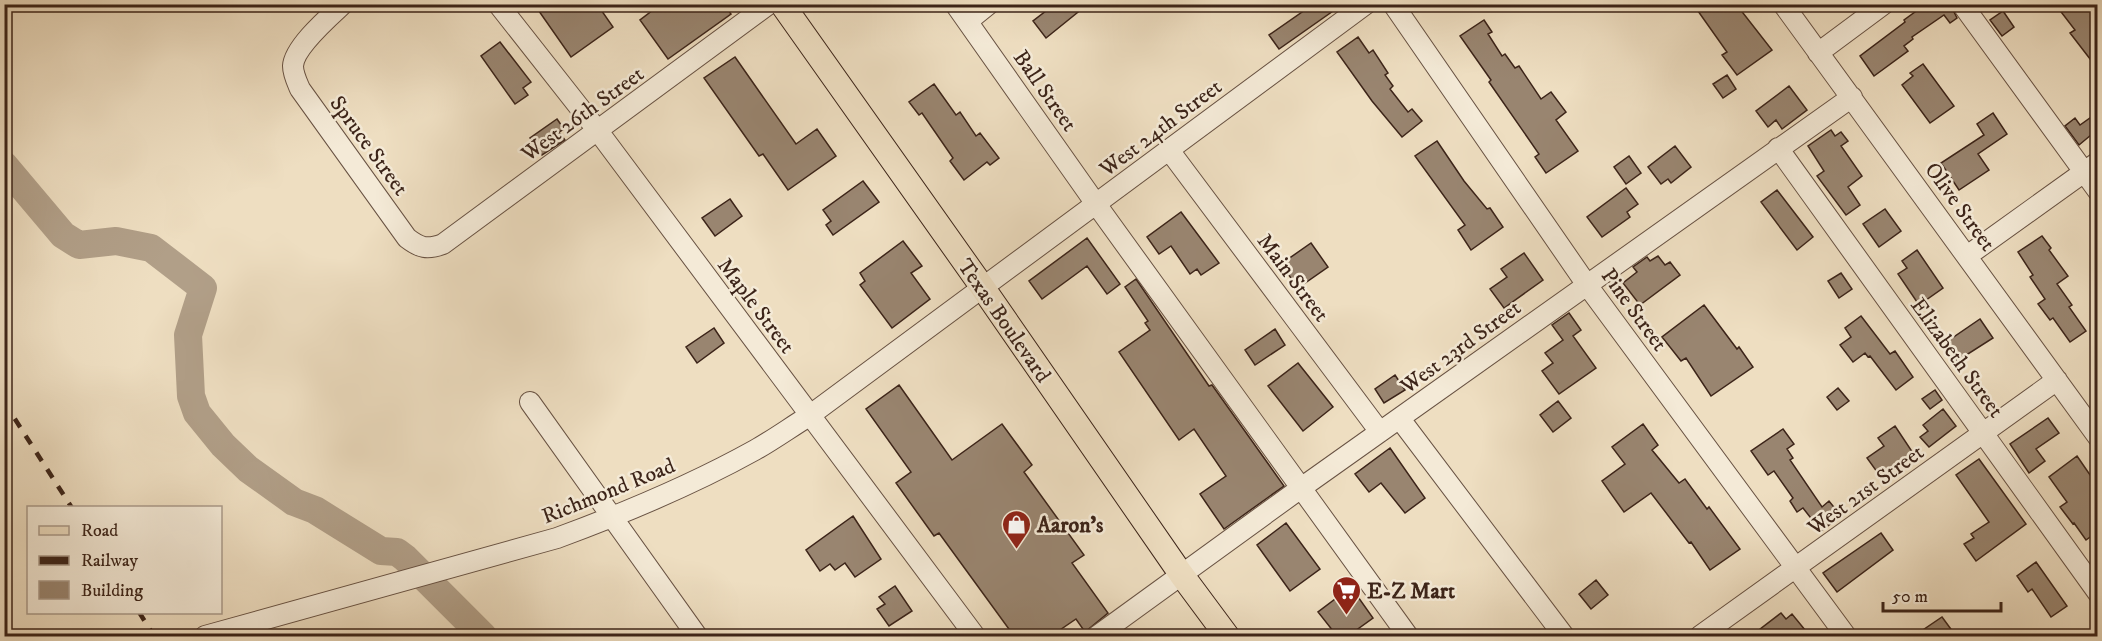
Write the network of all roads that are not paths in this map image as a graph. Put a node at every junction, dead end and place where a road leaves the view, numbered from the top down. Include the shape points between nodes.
1 (343, 4) edge
2 (498, 4) edge
3 (769, 4) edge
4 (782, 4) edge
5 (955, 4) edge
6 (989, 4) edge
7 (1366, 4) edge
8 (1393, 4) edge
9 (1783, 4) edge
10 (1884, 4) edge
11 (1962, 4) edge
12 (968, 21) junction
13 (1818, 53) junction
14 (1852, 97) junction
15 (598, 131) junction
16 (1778, 148) junction
17 (1170, 150) junction
18 (2091, 167) edge
19 (2097, 191) edge
20 (1096, 204) junction
21 (420, 247) joint
22 (1968, 256) junction
23 (1587, 285) junction
24 (982, 287) junction
25 (2056, 380) junction
26 (530, 402) dead end
27 (809, 416) junction
28 (1400, 419) junction
29 (1380, 432) junction
30 (1983, 434) junction
31 (2097, 437) edge
32 (1301, 488) junction
33 (612, 518) junction
34 (1796, 568) junction
35 (1181, 574) junction
36 (2097, 594) edge
37 (205, 636) edge
38 (697, 636) edge
39 (975, 636) edge
40 (1097, 636) edge
41 (1227, 636) edge
42 (1408, 636) edge
43 (1564, 636) edge
44 (1700, 636) edge
45 (1846, 636) edge

1 - 21 street, Spruce Street via 298,52 294,75 300,89 407,238
2 - 15 street, Maple Street
3 - 15 street, West 26th Street
4 - 24 main road, Texas Boulevard
5 - 12 street, Ball Street
6 - 12 street
7 - 17 street, West 24th Street
8 - 23 street, Pine Street
9 - 13 street, Olive Street
10 - 13 street
11 - 18 street
12 - 20 street, Ball Street
13 - 14 street, Olive Street
14 - 16 street, West 23rd Street
14 - 22 street, Olive Street
15 - 21 street, West 26th Street via 443,244 432,249
15 - 27 street, Maple Street
16 - 23 street, West 23rd Street
16 - 30 street, Elizabeth Street
17 - 20 street, West 24th Street
17 - 29 street, Main Street
18 - 19 street
18 - 22 street
20 - 24 street, West 24th Street
20 - 32 street, Ball Street
22 - 25 street, Olive Street
23 - 28 street, West 23rd Street
23 - 34 street, Pine Street
24 - 27 street, Richmond Road
24 - 35 main road, Texas Boulevard
25 - 30 street, West 21st Street
25 - 31 street, Olive Street
26 - 33 street
27 - 33 street, Richmond Road via 703,477
27 - 39 street, Maple Street
28 - 29 street, West 23rd Street
28 - 43 street
29 - 32 street, West 23rd Street
30 - 34 street, West 21st Street
30 - 36 street, Elizabeth Street
32 - 35 street, West 23rd Street
32 - 42 street, Ball Street
33 - 37 street, Richmond Road via 557,538
33 - 38 street
34 - 44 street, West 21st Street
34 - 45 street, Pine Street
35 - 40 street, West 23rd Street
35 - 41 main road, Texas Boulevard

